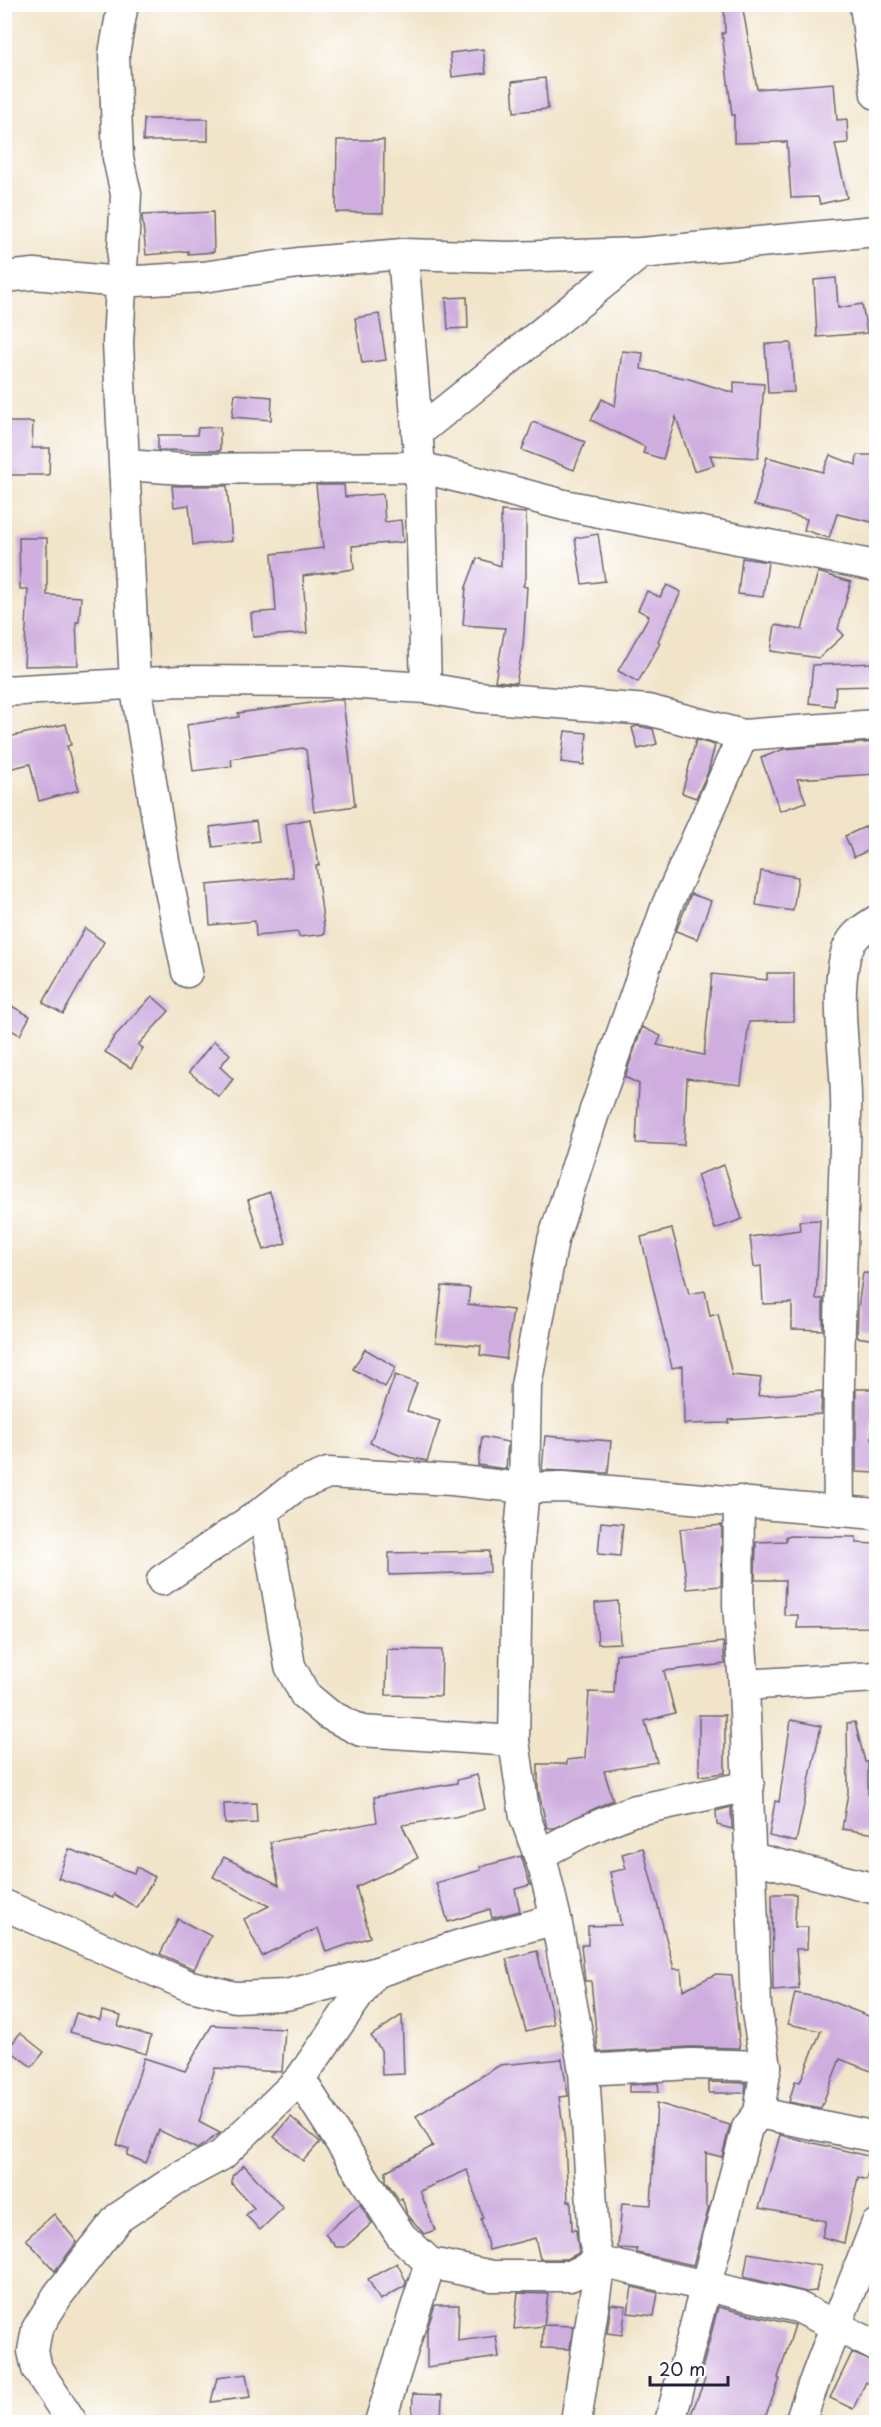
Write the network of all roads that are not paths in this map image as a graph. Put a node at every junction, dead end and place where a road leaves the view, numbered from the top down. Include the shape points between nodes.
1 (123, 4) edge
2 (865, 4) edge
3 (876, 94) edge
4 (876, 231) edge
5 (641, 253) junction
6 (403, 254) junction
7 (4, 277) edge
8 (120, 282) junction
9 (417, 433) junction
10 (125, 465) junction
11 (420, 467) junction
12 (876, 566) edge
13 (135, 683) junction
14 (426, 688) junction
15 (4, 691) edge
16 (876, 725) edge
17 (743, 735) junction
18 (876, 921) edge
19 (187, 972) dead end
20 (524, 1488) junction
21 (739, 1501) junction
22 (264, 1511) junction
23 (839, 1511) junction
24 (876, 1514) edge
25 (162, 1580) dead end
26 (876, 1677) edge
27 (744, 1685) junction
28 (513, 1741) junction
29 (748, 1786) junction
30 (539, 1855) junction
31 (752, 1858) junction
32 (876, 1889) edge
33 (4, 1905) edge
34 (556, 1919) junction
35 (374, 1972) junction
36 (766, 2066) junction
37 (584, 2070) junction
38 (300, 2079) junction
39 (759, 2113) junction
40 (876, 2137) edge
41 (876, 2225) edge
42 (600, 2262) junction
43 (430, 2263) junction
44 (707, 2286) junction
45 (838, 2326) junction
46 (876, 2346) edge
47 (72, 2422) edge
48 (380, 2422) edge
49 (576, 2422) edge
50 (670, 2422) edge
51 (800, 2422) edge

1 - 8 street via 114,54 118,158 126,194
2 - 3 street
4 - 5 street
5 - 6 street via 508,257
5 - 9 street
6 - 8 street via 298,262 203,277
6 - 9 street
7 - 8 street via 34,274
8 - 10 street via 118,343
9 - 11 street
10 - 11 street via 183,469
10 - 13 street
11 - 12 street via 564,505
11 - 14 street
13 - 14 street via 329,682
13 - 15 street
13 - 19 street
14 - 17 street via 478,697 648,710
16 - 17 street
17 - 20 street via 667,905 553,1240 526,1386
18 - 23 street via 855,934 845,954 842,978 846,1112 839,1280
20 - 21 street via 564,1486
20 - 22 street via 452,1479 328,1473 296,1486
20 - 28 street via 517,1564
21 - 23 street
21 - 27 street via 738,1605
22 - 25 street
22 - 28 street via 290,1666 305,1695 328,1714 360,1731
23 - 24 street
26 - 27 street
27 - 29 street
28 - 30 street via 525,1817
29 - 30 street via 632,1811
29 - 31 street
30 - 34 street
31 - 32 street
31 - 36 street via 756,2007
33 - 35 street via 187,1985 235,1997 286,1995
34 - 35 street
34 - 37 street
35 - 38 street
36 - 37 street via 691,2064
36 - 39 street
37 - 42 street via 594,2241
38 - 43 street via 401,2236
38 - 47 street via 222,2155 118,2217 58,2295 37,2329 33,2351 42,2379
39 - 40 street
39 - 44 street via 747,2128
41 - 45 street
42 - 43 street via 570,2276 492,2276
42 - 44 street
42 - 49 street
43 - 48 street
44 - 45 street via 798,2307
44 - 50 street
45 - 46 street
45 - 51 street

